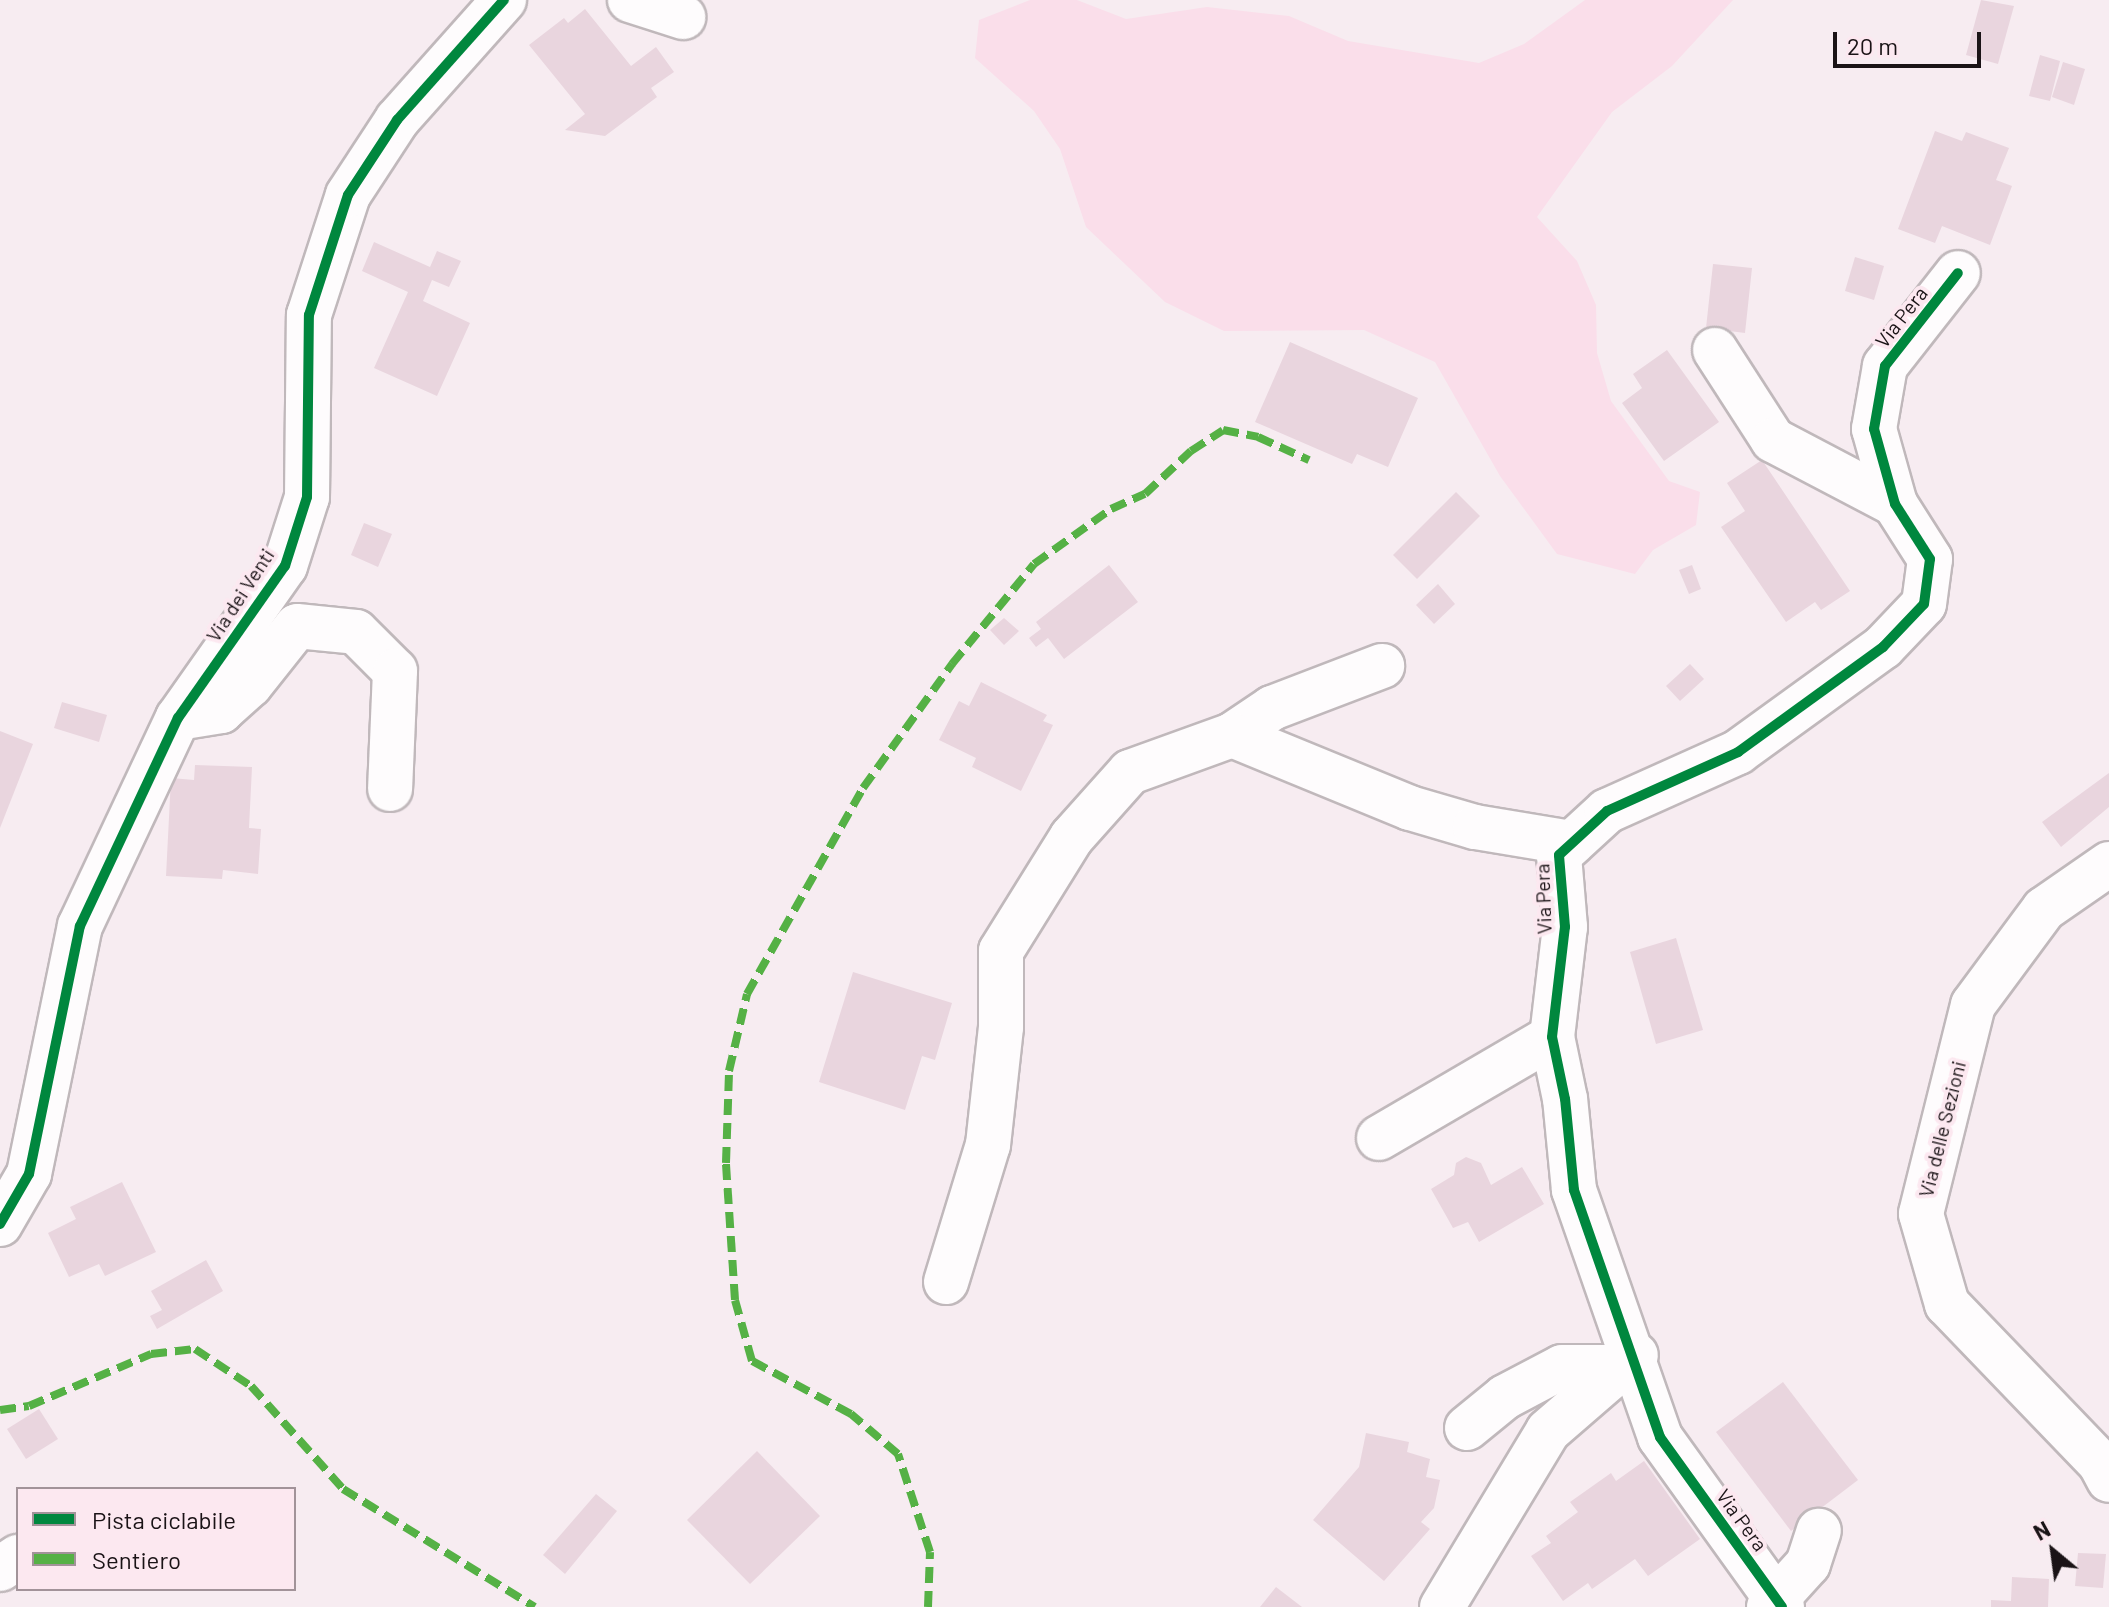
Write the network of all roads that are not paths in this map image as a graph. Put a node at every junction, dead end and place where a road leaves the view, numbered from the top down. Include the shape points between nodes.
1 (504, 0) edge
2 (630, 0) edge
3 (683, 17) dead end
4 (1958, 273) dead end
5 (1715, 350) dead end
6 (1895, 504) junction
7 (1382, 666) dead end
8 (178, 718) junction
9 (1232, 735) junction
10 (390, 789) dead end
11 (1572, 843) junction
12 (2109, 864) edge
13 (1552, 1037) junction
14 (1379, 1138) dead end
15 (0, 1224) edge
16 (946, 1282) dead end
17 (1628, 1361) junction
18 (1467, 1428) dead end
19 (2109, 1480) edge
20 (1819, 1531) dead end
21 (1777, 1605) edge
22 (1442, 1607) edge

1 - 8 street, Via dei Venti via 397,120 348,195 309,315 307,497 285,566
2 - 3 street
4 - 6 street, Via Pera via 1885,366 1874,429
5 - 6 street via 1773,440
6 - 11 street, Via Pera via 1930,559 1924,604 1883,647 1738,752 1607,811
7 - 9 street via 1272,708
8 - 10 street via 221,711 250,685 297,626 356,632 395,671
8 - 15 street, Via dei Venti via 80,926 32,1161
9 - 11 street via 1410,808 1475,827
9 - 16 street via 1130,772 1072,837 1001,951 1001,1027 988,1145
11 - 13 street, Via Pera via 1559,855 1565,927
12 - 19 street, Via delle Sezioni via 2044,909 1973,1005 1921,1214 1947,1304 2100,1463
13 - 14 street
13 - 17 street, Via Pera via 1565,1099 1574,1190
17 - 18 street via 1562,1367 1505,1397
17 - 21 street, Via Pera via 1660,1437
17 - 22 street via 1548,1431
20 - 21 street via 1808,1564

